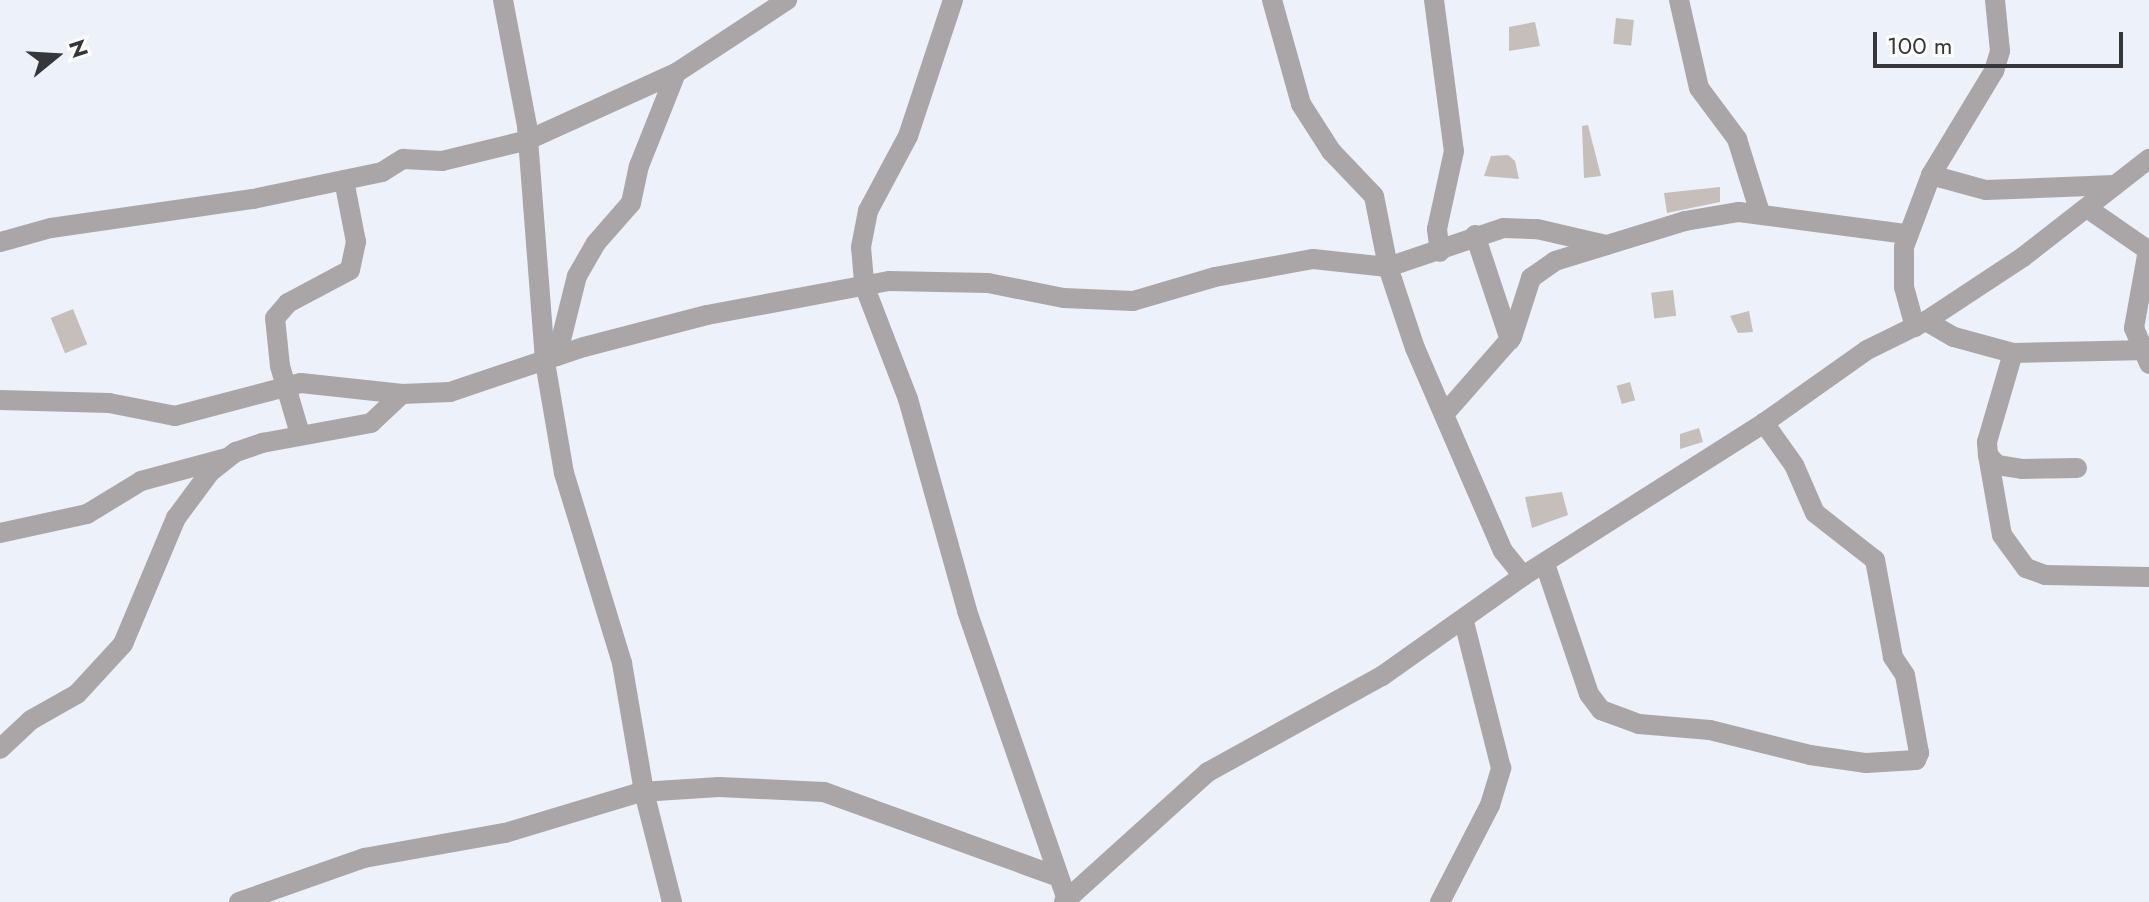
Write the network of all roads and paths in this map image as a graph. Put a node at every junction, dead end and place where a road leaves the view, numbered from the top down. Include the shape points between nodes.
1 (503, 0) edge
2 (787, 0) edge
3 (953, 0) edge
4 (1272, 0) edge
5 (1434, 0) edge
6 (1679, 0) edge
7 (1995, 0) edge
8 (676, 73) junction
9 (528, 140) junction
10 (2149, 159) edge
11 (1931, 175) junction
12 (344, 180) junction
13 (2114, 185) junction
14 (2087, 208) junction
15 (1760, 213) junction
16 (1907, 234) junction
17 (1475, 235) junction
18 (0, 242) edge
19 (1606, 245) junction
20 (2148, 250) edge
21 (1440, 252) junction
22 (1388, 267) junction
23 (864, 285) junction
24 (1920, 324) junction
25 (1510, 340) junction
26 (2013, 353) junction
27 (2147, 355) edge
28 (551, 359) junction
29 (286, 386) junction
30 (402, 394) junction
31 (0, 400) edge
32 (1447, 411) junction
33 (1764, 423) junction
34 (300, 434) junction
35 (1988, 455) junction
36 (230, 457) junction
37 (2077, 468) dead end
38 (0, 533) edge
39 (1545, 564) junction
40 (1523, 576) junction
41 (2149, 577) edge
42 (1464, 622) junction
43 (0, 749) edge
44 (644, 792) junction
45 (1056, 876) junction
46 (1066, 901) edge
47 (239, 902) edge
48 (672, 902) edge
49 (1440, 902) edge

1 - 9 street
2 - 8 street
3 - 23 street via 908,136 868,211 861,247
4 - 22 street via 1301,104 1331,151 1374,196
5 - 21 street via 1454,151 1437,229
6 - 15 street via 1699,88 1713,113 1734,132
7 - 11 street via 2000,51 1994,71
8 - 9 street
8 - 28 street via 639,166 631,203 596,243 573,285
9 - 12 street via 442,161 403,159 382,172
9 - 28 street
10 - 13 street
11 - 13 street via 1986,190
11 - 16 street
12 - 18 street via 253,199 51,228
12 - 29 street via 356,242 354,260 337,281 279,309 274,330
13 - 14 street
14 - 20 street
14 - 24 street
15 - 16 street
15 - 19 street via 1706,216
16 - 24 street via 1904,287
17 - 19 street via 1537,229
17 - 21 street
17 - 25 street
19 - 25 street via 1537,270
20 - 27 street via 2134,328
21 - 22 street
22 - 23 street via 1313,259 1215,277 1133,301 1064,298 926,279
22 - 32 street via 1415,348
23 - 28 street via 737,308
23 - 45 street via 908,399 967,611
24 - 26 street
24 - 33 street via 1867,350
25 - 32 street
26 - 27 street
26 - 35 street
28 - 30 street via 468,388
28 - 44 street via 573,511 631,702
29 - 30 street
29 - 31 street via 175,416 109,403
29 - 34 street
30 - 34 street via 371,423
32 - 40 street via 1503,551
33 - 39 street
33 - 39 street via 1794,465 1815,513 1875,560 1893,657 1905,675 1916,760 1866,763 1810,755 1710,730 1639,724 1601,710 1589,694
34 - 36 street
35 - 37 street via 1997,465 2022,469
35 - 41 street via 2002,535 2026,568 2045,575
36 - 38 street via 141,481 87,514
36 - 43 street via 191,493 176,518 117,652 77,694 31,720
39 - 40 street
40 - 42 street
42 - 46 street via 1382,676 1208,772
42 - 49 street via 1501,768 1490,805
44 - 45 street via 719,787 824,792
44 - 47 street via 505,833 364,858
44 - 48 street
45 - 46 street

